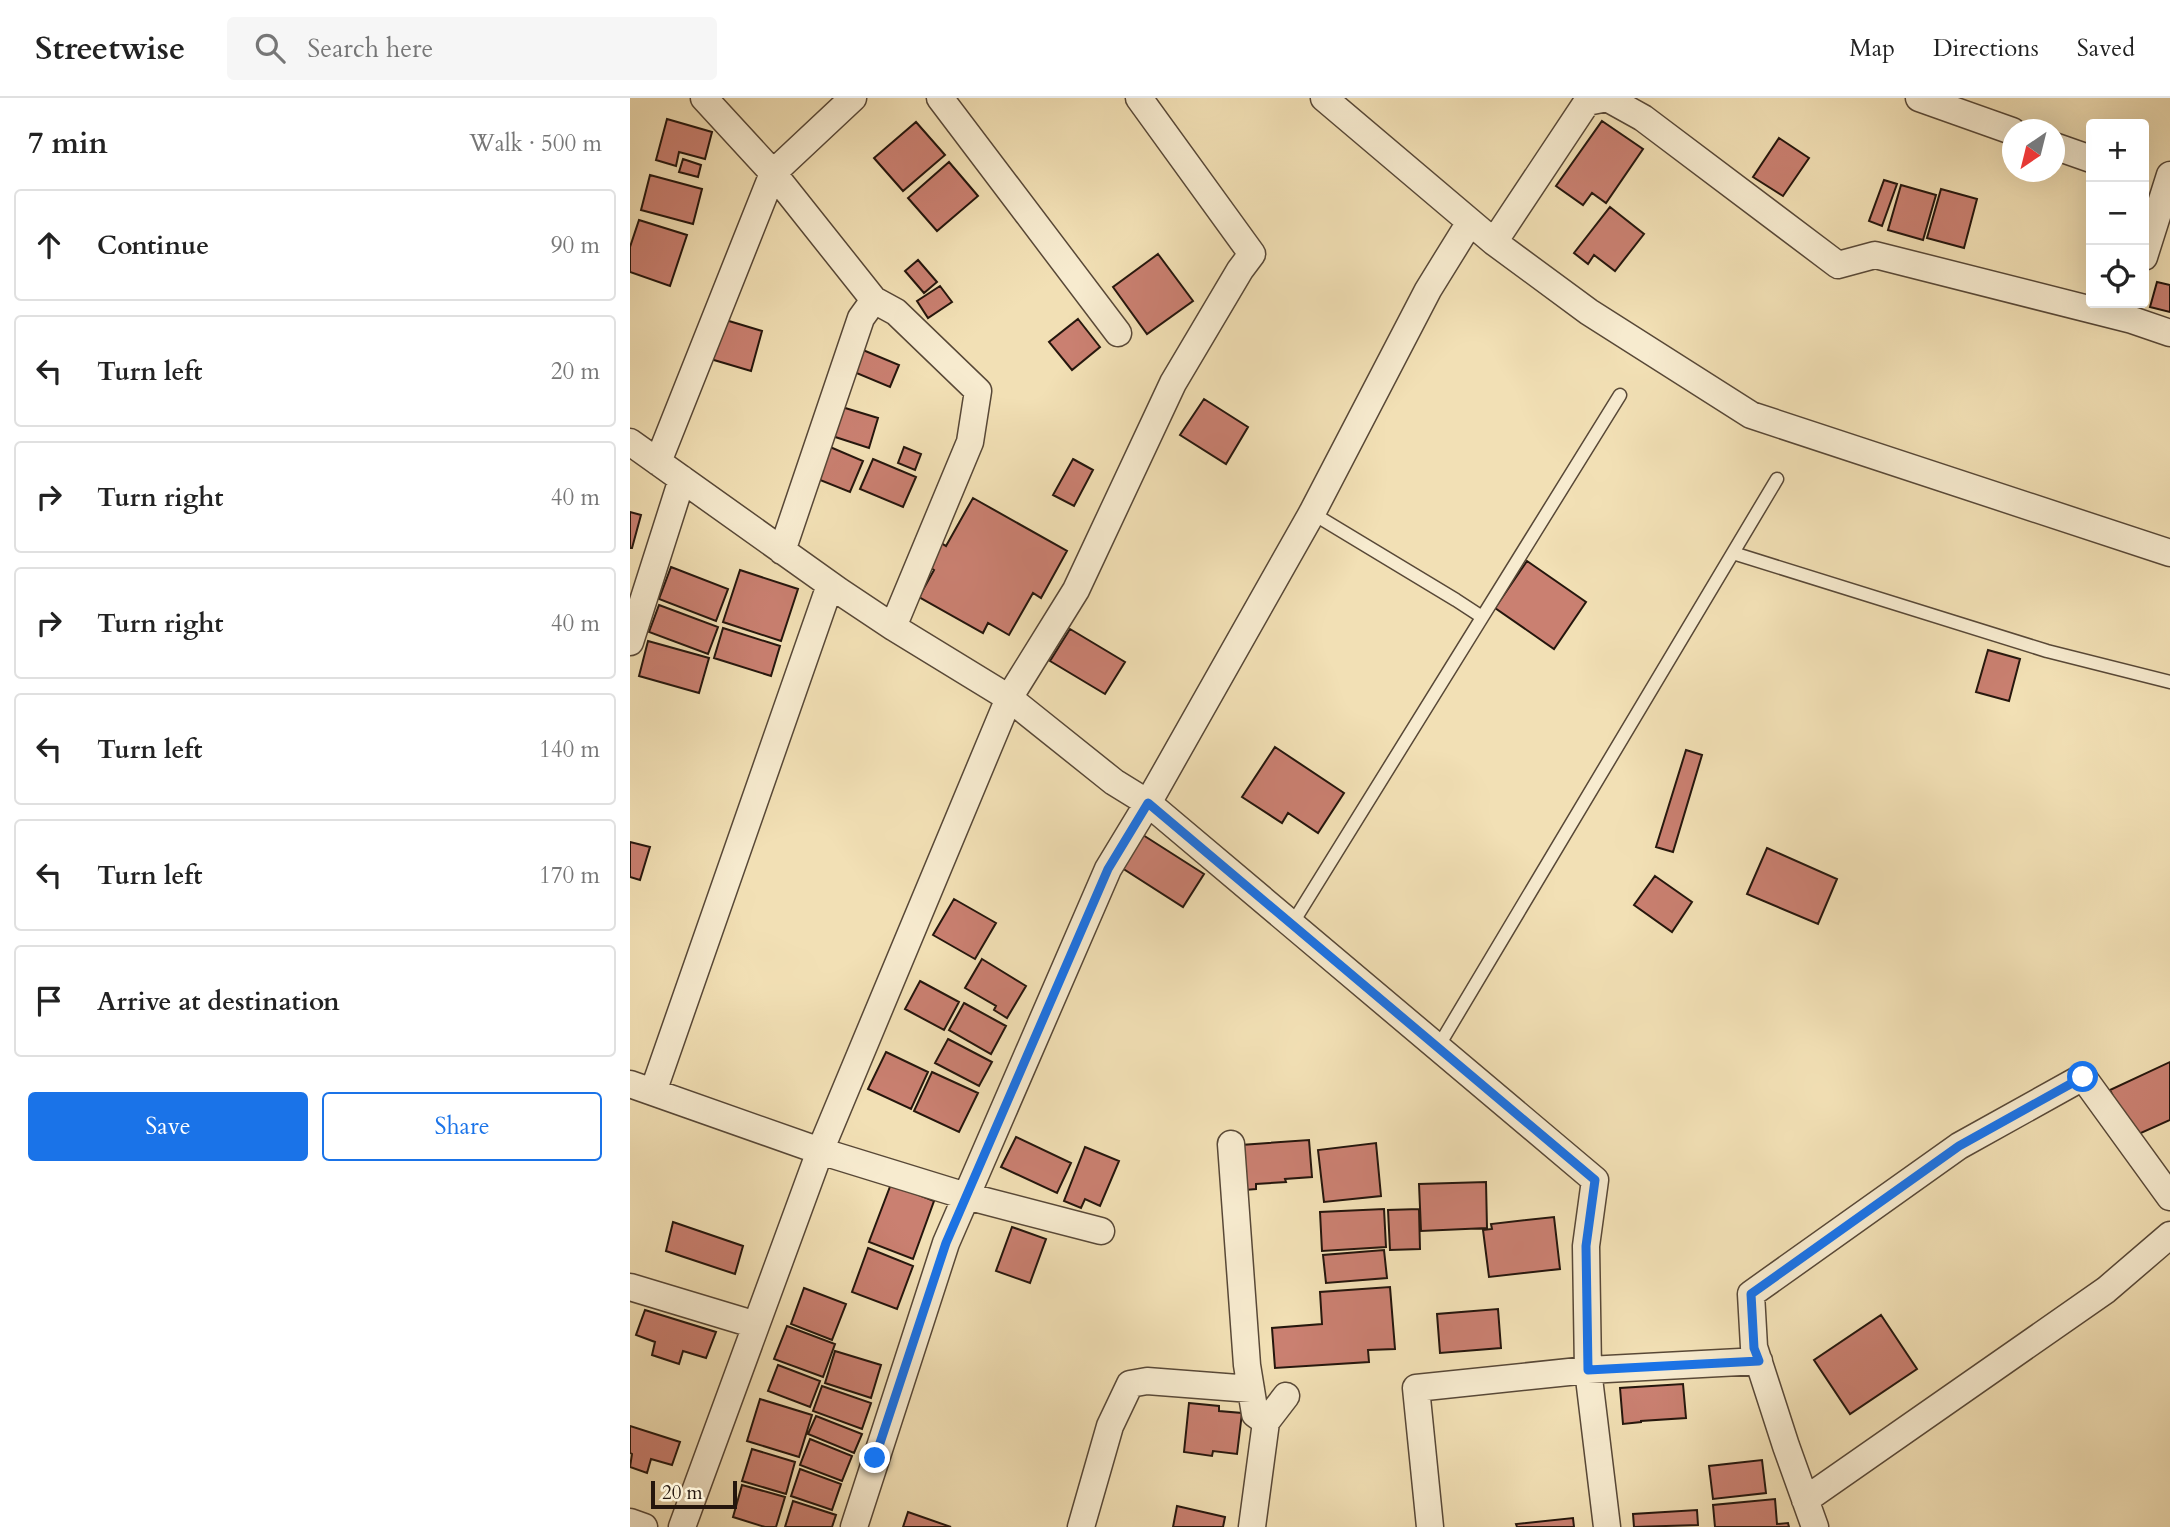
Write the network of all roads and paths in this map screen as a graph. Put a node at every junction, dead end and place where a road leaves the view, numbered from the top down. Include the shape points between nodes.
1 (704, 98) edge
2 (853, 98) edge
3 (940, 98) edge
4 (1139, 98) edge
5 (1324, 98) edge
6 (1607, 98) edge
7 (1919, 98) edge
8 (2002, 127) edge
9 (2065, 150) edge
10 (2086, 157) edge
11 (772, 173) junction
12 (2162, 182) edge
13 (1470, 222) junction
14 (1494, 242) junction
15 (2147, 245) edge
16 (874, 300) junction
17 (2127, 311) edge
18 (1118, 332) dead end
19 (2170, 333) edge
20 (1620, 395) dead end
21 (630, 442) edge
22 (658, 462) junction
23 (682, 479) junction
24 (1777, 480) dead end
25 (1312, 513) junction
26 (782, 551) junction
27 (1733, 554) junction
28 (2170, 554) edge
29 (830, 585) junction
30 (1482, 617) junction
31 (893, 627) junction
32 (630, 642) edge
33 (2170, 682) edge
34 (1009, 698) junction
35 (1148, 803) junction
36 (1292, 924) junction
37 (1438, 1047) junction
38 (641, 1088) edge
39 (1231, 1144) dead end
40 (820, 1151) junction
41 (966, 1196) junction
42 (2170, 1196) edge
43 (1101, 1231) dead end
44 (2170, 1235) edge
45 (630, 1287) edge
46 (757, 1325) junction
47 (1759, 1361) junction
48 (1588, 1370) junction
49 (1251, 1389) junction
50 (1286, 1396) dead end
51 (1266, 1422) junction
52 (1805, 1500) junction
53 (630, 1522) edge
54 (644, 1527) edge
55 (682, 1527) edge
56 (854, 1527) edge
57 (1081, 1527) edge
58 (1252, 1527) edge
59 (1430, 1527) edge
60 (1608, 1527) edge
61 (1815, 1527) edge

1 - 11 street
2 - 11 street
3 - 18 street
4 - 34 street via 1252,254 1173,383 1076,590
5 - 13 street
6 - 14 street via 1587,102
6 - 17 street via 1643,118 1838,265 1875,255
7 - 8 street
9 - 10 street
11 - 16 street
11 - 22 street
12 - 15 street
13 - 14 street
13 - 25 street via 1428,290
14 - 28 street via 1590,312 1751,415
16 - 26 street via 861,318
16 - 31 street via 895,312 978,391 970,442
17 - 19 street
20 - 30 lane
21 - 22 street
22 - 23 street
23 - 26 street
23 - 32 street
24 - 27 lane
25 - 30 lane
25 - 35 street
26 - 29 street
27 - 33 lane via 2047,651
27 - 37 lane
29 - 31 street
29 - 38 street
30 - 36 lane
31 - 34 street
34 - 35 street via 1114,782
34 - 40 street
35 - 36 street
35 - 41 street via 1108,869
36 - 37 street
37 - 48 street via 1595,1180 1586,1246
38 - 40 street
39 - 49 street
40 - 41 street
40 - 46 street
41 - 43 street
41 - 56 street via 946,1243
42 - 47 street via 2083,1077 1959,1146 1751,1294
44 - 52 street via 2106,1290
45 - 46 street
46 - 55 street
47 - 48 street
47 - 52 street
48 - 59 street via 1416,1388
48 - 60 street
49 - 51 street via 1255,1414
49 - 57 street via 1146,1381 1130,1384 1110,1426
50 - 51 street
51 - 58 street
52 - 61 street
53 - 54 street

